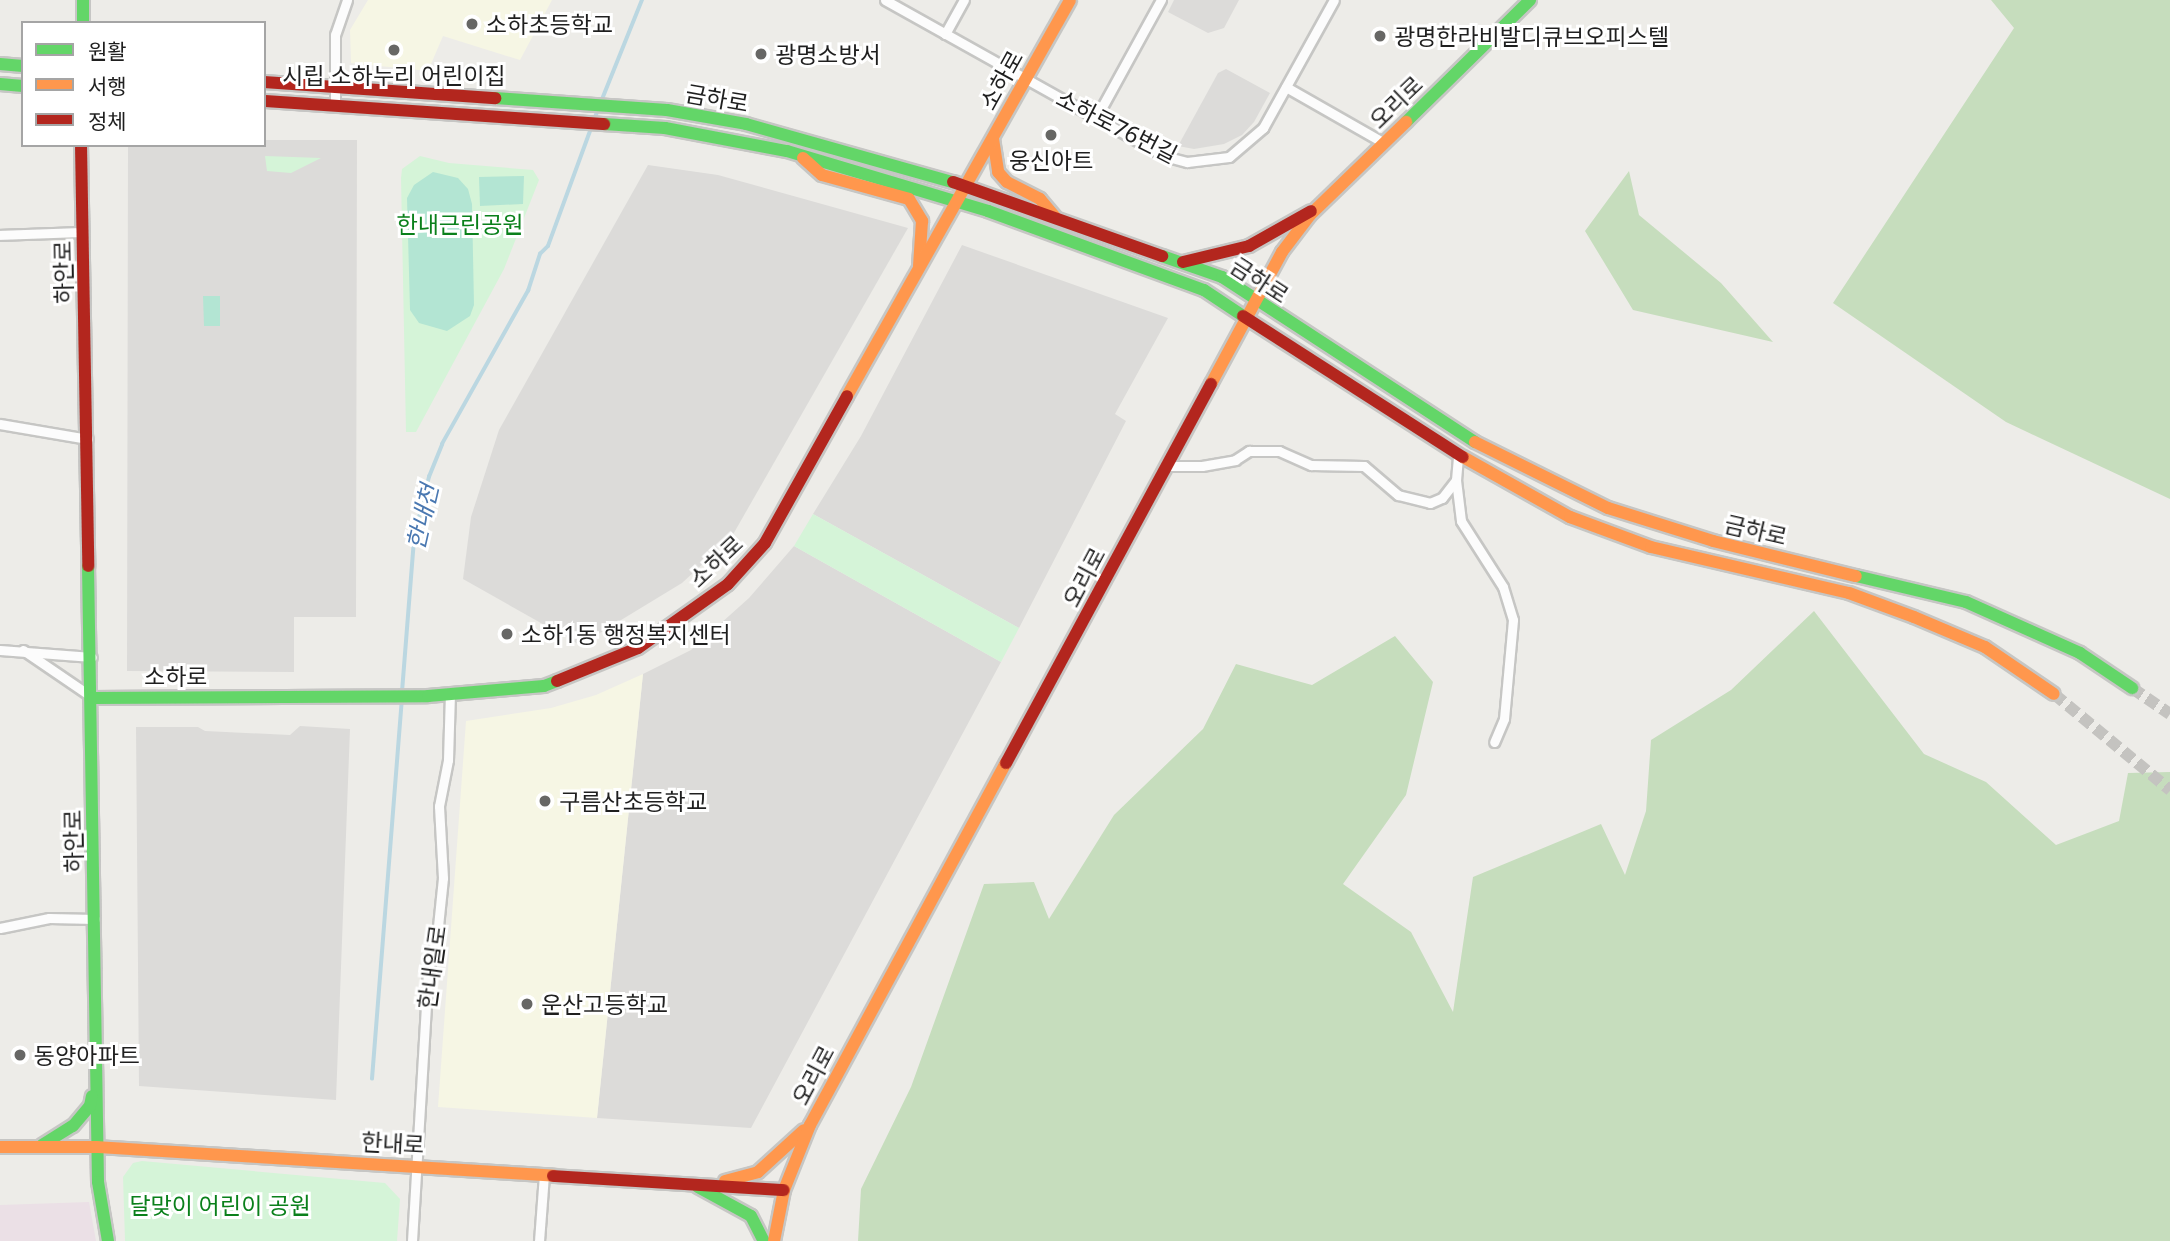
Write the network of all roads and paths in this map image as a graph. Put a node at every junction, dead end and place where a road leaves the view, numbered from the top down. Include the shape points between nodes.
1 (83, 0) edge
2 (347, 0) edge
3 (885, 0) edge
4 (964, 0) edge
5 (1069, 0) edge
6 (1161, 0) edge
7 (1334, 0) edge
8 (1530, 0) edge
9 (83, 21) edge
10 (945, 34) junction
11 (0, 64) edge
12 (21, 66) edge
13 (1026, 79) junction
14 (266, 82) edge
15 (0, 84) edge
16 (21, 86) edge
17 (335, 87) junction
18 (1286, 87) junction
19 (266, 101) edge
20 (335, 105) junction
21 (1096, 118) junction
22 (993, 137) junction
23 (1384, 143) junction
24 (81, 147) edge
25 (800, 155) junction
26 (965, 186) junction
27 (957, 201) junction
28 (1320, 206) junction
29 (1055, 217) junction
30 (83, 232) junction
31 (0, 235) edge
32 (1180, 262) junction
33 (919, 268) junction
34 (1253, 299) junction
35 (1243, 316) junction
36 (0, 424) edge
37 (88, 439) junction
38 (1458, 455) junction
39 (1167, 466) junction
40 (1456, 480) junction
41 (21, 649) junction
42 (0, 650) edge
43 (92, 657) junction
44 (2132, 688) tunnel mouth
45 (450, 694) junction
46 (2054, 694) tunnel mouth
47 (93, 698) junction
48 (1494, 743) dead end
49 (95, 919) junction
50 (0, 928) edge
51 (96, 1079) junction
52 (810, 1125) junction
53 (40, 1146) junction
54 (0, 1147) edge
55 (97, 1147) junction
56 (416, 1166) junction
57 (544, 1175) junction
58 (692, 1184) junction
59 (784, 1190) junction
60 (108, 1241) edge
61 (412, 1241) edge
62 (539, 1241) edge
63 (764, 1241) edge
64 (774, 1241) edge

1 - 9 main road
2 - 17 street via 335,35
3 - 10 street, 소하로76번길
4 - 10 street
5 - 13 main road, 소하로
6 - 21 street
7 - 18 street, 소하로76번길
8 - 23 main road, 오리로
10 - 13 street, 소하로76번길
11 - 12 main road
13 - 21 street, 소하로76번길
13 - 22 main road, 소하로
14 - 17 main road, 금하로
15 - 16 main road
17 - 20 street
17 - 26 main road, 금하로 via 626,106 746,124
18 - 21 street, 소하로76번길 via 1250,142 1229,157 1211,161 1164,156
18 - 23 street
19 - 20 main road, 금하로
20 - 25 main road, 금하로 via 618,123 735,139
22 - 26 main road, 소하로
22 - 29 main road via 998,172 1007,182 1040,199
23 - 28 main road, 오리로
24 - 30 main road, 하안로
25 - 27 main road, 금하로
25 - 33 main road via 822,175 909,199 922,221
26 - 27 main road, 소하로
26 - 29 main road, 금하로
27 - 33 main road, 소하로
27 - 35 main road, 금하로 via 1204,290
28 - 32 main road via 1249,246
28 - 34 main road, 오리로 via 1282,251
29 - 32 main road, 금하로
30 - 31 street
30 - 37 main road, 하안로
32 - 34 main road, 금하로 via 1222,277
33 - 45 main road, 소하로 via 765,543 728,584 638,648 592,670 544,685
34 - 35 main road, 오리로
34 - 44 main road, 금하로 via 1463,436 1576,495 1713,541 1965,601 2080,653
35 - 38 main road, 금하로
35 - 39 main road, 오리로
36 - 37 street
37 - 43 main road, 하안로
38 - 40 street
38 - 46 main road, 금하로 via 1603,531 1702,561 1849,593 1914,617 1985,647
39 - 40 street via 1235,460 1249,451 1279,452 1327,468 1346,463 1364,466 1398,495 1430,503 1442,498
39 - 52 main road, 오리로
40 - 48 street via 1461,521 1503,587 1513,620 1504,719
41 - 42 street
41 - 43 street
41 - 47 street
43 - 47 main road, 하안로
45 - 47 main road, 소하로
45 - 56 street, 한내일로 via 448,760 439,806 443,878 438,936 428,971
47 - 49 main road, 하안로
49 - 50 street via 49,918
49 - 51 main road, 하안로
51 - 53 main road via 90,1106 83,1115
51 - 55 main road, 하안로
52 - 58 main road via 758,1172 733,1181
52 - 59 main road, 오리로
53 - 54 main road, 한내로
53 - 55 main road, 한내로
55 - 56 main road, 한내로
55 - 60 main road, 하안로
56 - 57 main road, 한내로
56 - 61 street, 한내일로
57 - 58 main road, 한내로
57 - 62 street
58 - 59 main road, 한내로
58 - 63 main road via 740,1207 751,1216
59 - 64 main road, 오리로

